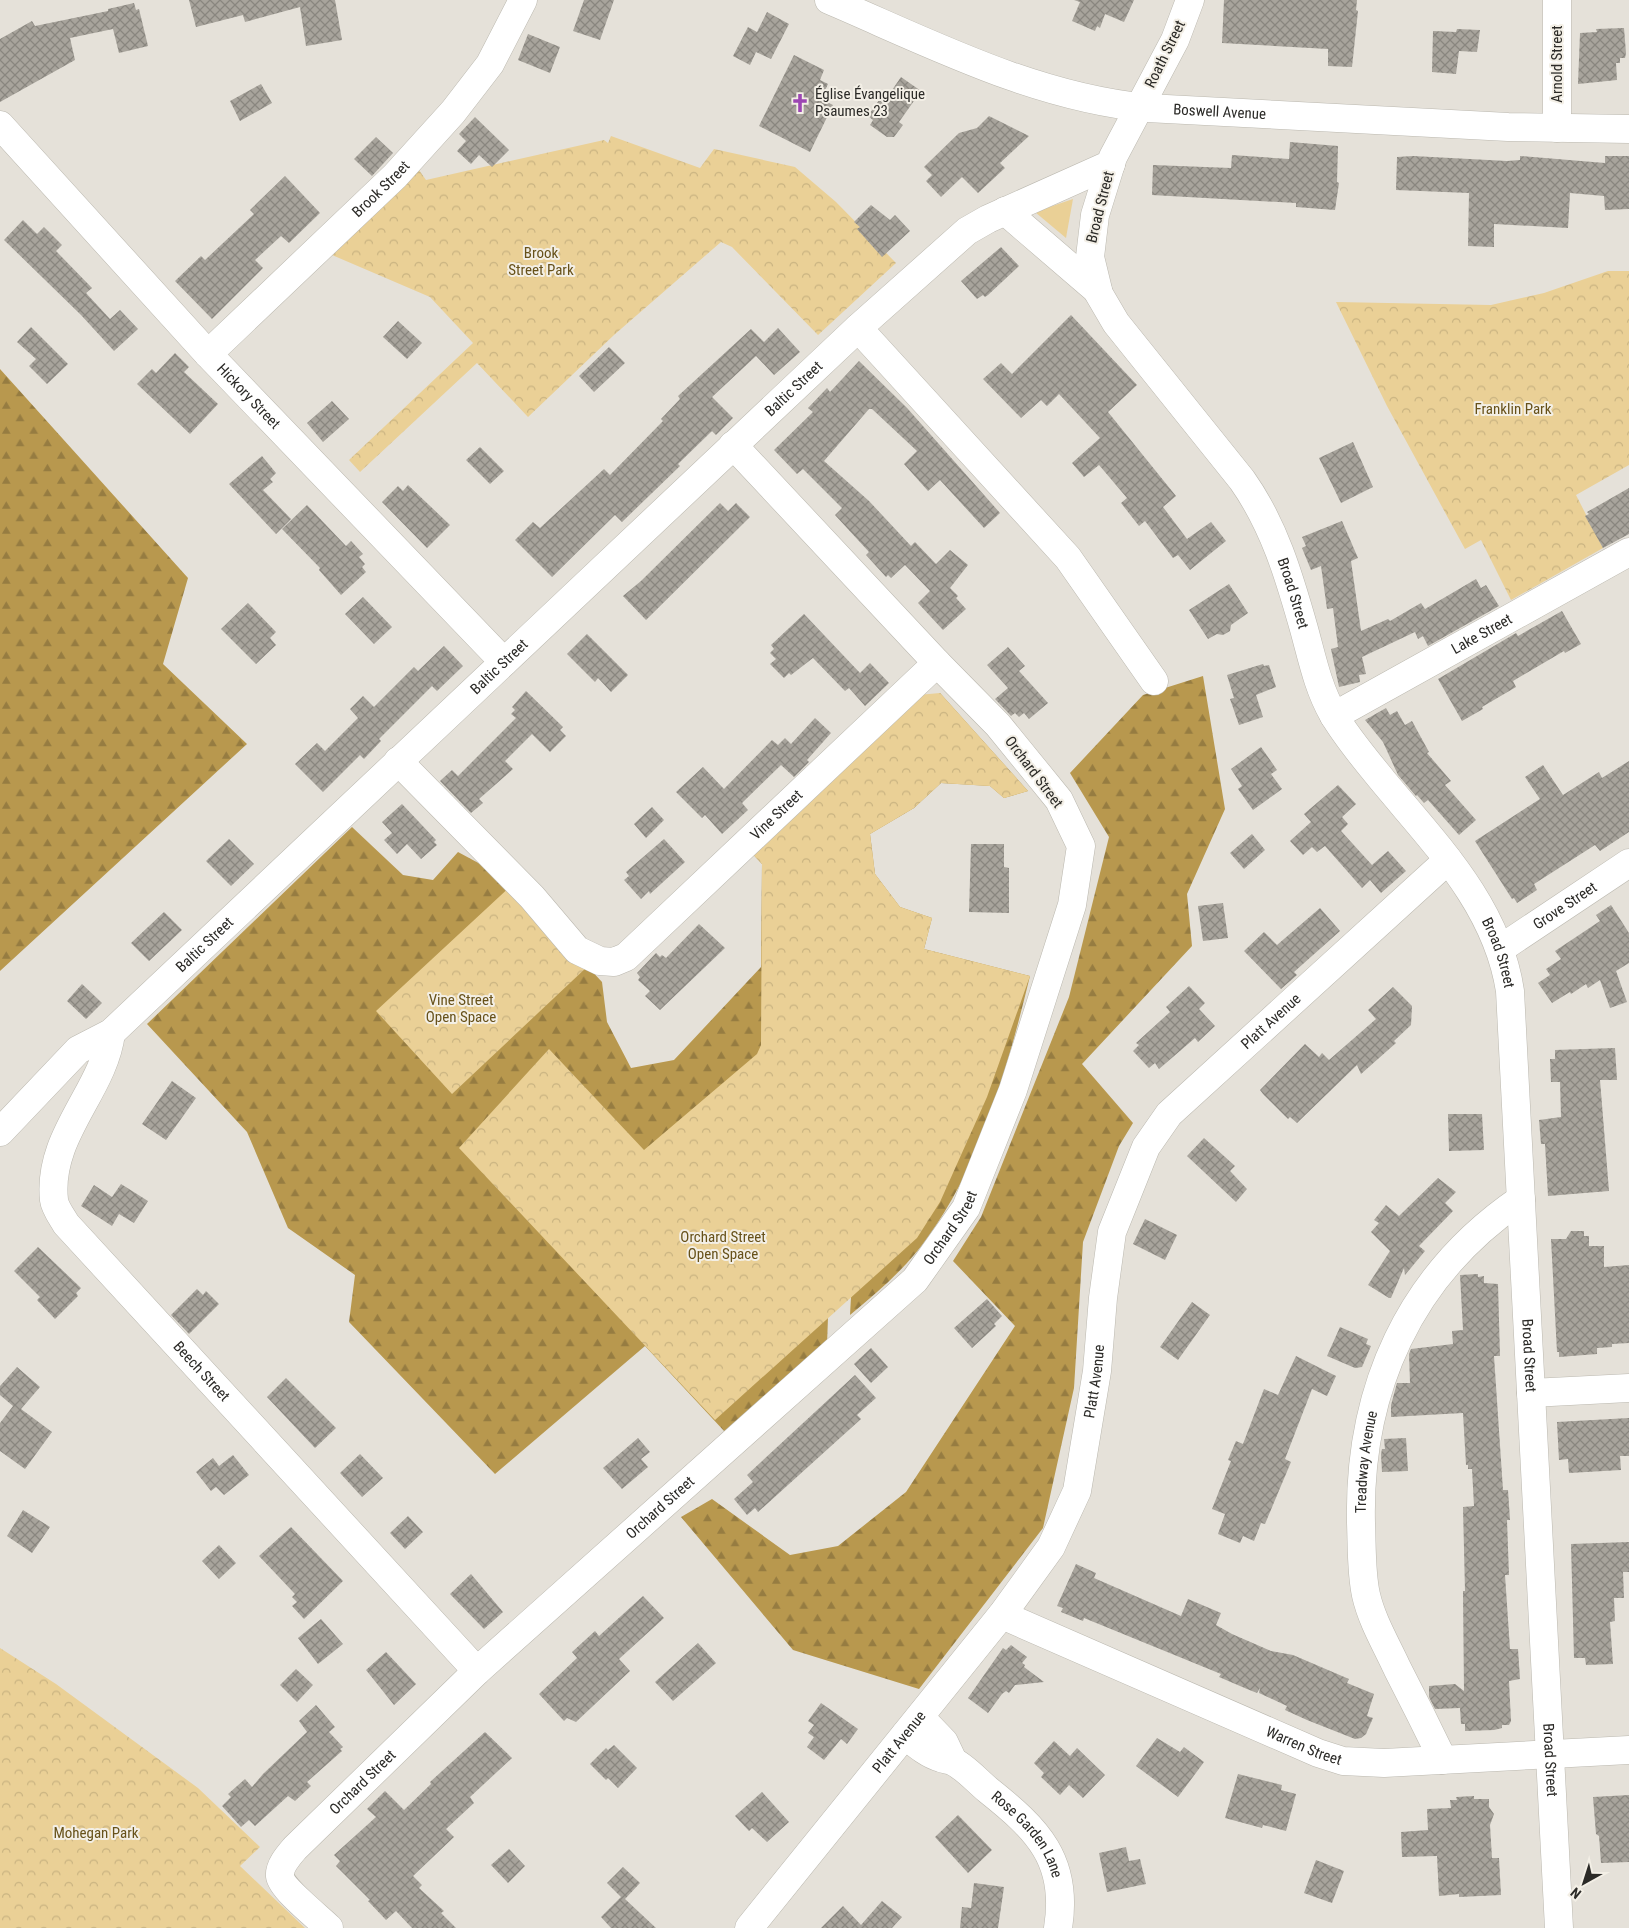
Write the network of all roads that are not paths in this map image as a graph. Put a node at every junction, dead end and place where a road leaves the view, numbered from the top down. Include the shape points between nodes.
1 (523, 0) edge
2 (830, 0) edge
3 (1190, 0) edge
4 (1557, 0) edge
5 (1138, 107) junction
6 (0, 125) edge
7 (1557, 128) junction
8 (1629, 129) edge
9 (1110, 164) junction
10 (1005, 211) junction
11 (1098, 291) junction
12 (858, 328) junction
13 (208, 354) junction
14 (733, 445) junction
15 (1629, 552) edge
16 (504, 662) junction
17 (937, 663) junction
18 (1154, 682) dead end
19 (1334, 716) junction
20 (398, 761) junction
21 (1448, 860) junction
22 (1629, 863) edge
23 (1500, 949) junction
24 (111, 1033) junction
25 (0, 1132) edge
26 (1521, 1199) junction
27 (1629, 1388) edge
28 (1531, 1393) junction
29 (1002, 1615) junction
30 (477, 1671) junction
31 (913, 1726) junction
32 (1629, 1750) edge
33 (1550, 1754) junction
34 (1443, 1760) junction
35 (329, 1928) edge
36 (749, 1928) edge
37 (1058, 1928) edge
38 (1559, 1928) edge

1 - 13 street, Brook Street via 490,64 453,112 395,176
2 - 5 street, Boswell Avenue via 1023,81 1097,102
3 - 5 street, Roath Street via 1175,40
4 - 7 street, Arnold Street
5 - 7 street, Boswell Avenue
5 - 9 street, Broad Street
6 - 13 street, Hickory Street
7 - 8 street, Boswell Avenue
9 - 10 street, Baltic Street
9 - 11 street, Broad Street via 1090,248
10 - 11 street
10 - 12 street, Baltic Street via 958,238
11 - 19 street, Broad Street via 1123,333 1258,503 1288,572 1317,677
12 - 14 street, Baltic Street
12 - 18 street via 1068,558
13 - 16 street, Hickory Street
14 - 16 street, Baltic Street
14 - 17 street, Orchard Street
15 - 19 street, Lake Street
16 - 20 street, Baltic Street
17 - 20 street, Vine Street via 626,957 614,962 593,959 576,950 532,897
17 - 30 street, Orchard Street via 998,725 1059,800 1081,846 1072,905 1013,1090 966,1208 915,1280
19 - 21 street, Broad Street
20 - 24 street, Baltic Street
21 - 23 street, Broad Street via 1480,905
21 - 29 street, Platt Avenue via 1169,1114 1146,1147 1112,1232 1097,1371 1076,1492 1051,1548
22 - 23 street, Grove Street
23 - 26 street, Broad Street via 1510,991
24 - 25 street, Baltic Street via 78,1050
24 - 30 street, Beech Street via 109,1052 70,1124 55,1166 54,1202 66,1224
26 - 28 street, Broad Street
26 - 34 street, Treadway Avenue via 1466,1244 1416,1306 1398,1335 1382,1376 1370,1414 1364,1450 1361,1512 1367,1596 1381,1635
27 - 28 street
28 - 33 street, Broad Street
29 - 31 street, Platt Avenue
29 - 34 street, Warren Street via 1331,1759 1353,1762
30 - 35 street, Orchard Street via 284,1862 281,1879
31 - 36 street, Platt Avenue
31 - 37 street, Rose Garden Lane via 944,1742 953,1761 1019,1815 1048,1850 1060,1888
32 - 33 street, Warren Street
33 - 34 street, Warren Street
33 - 38 street, Broad Street

